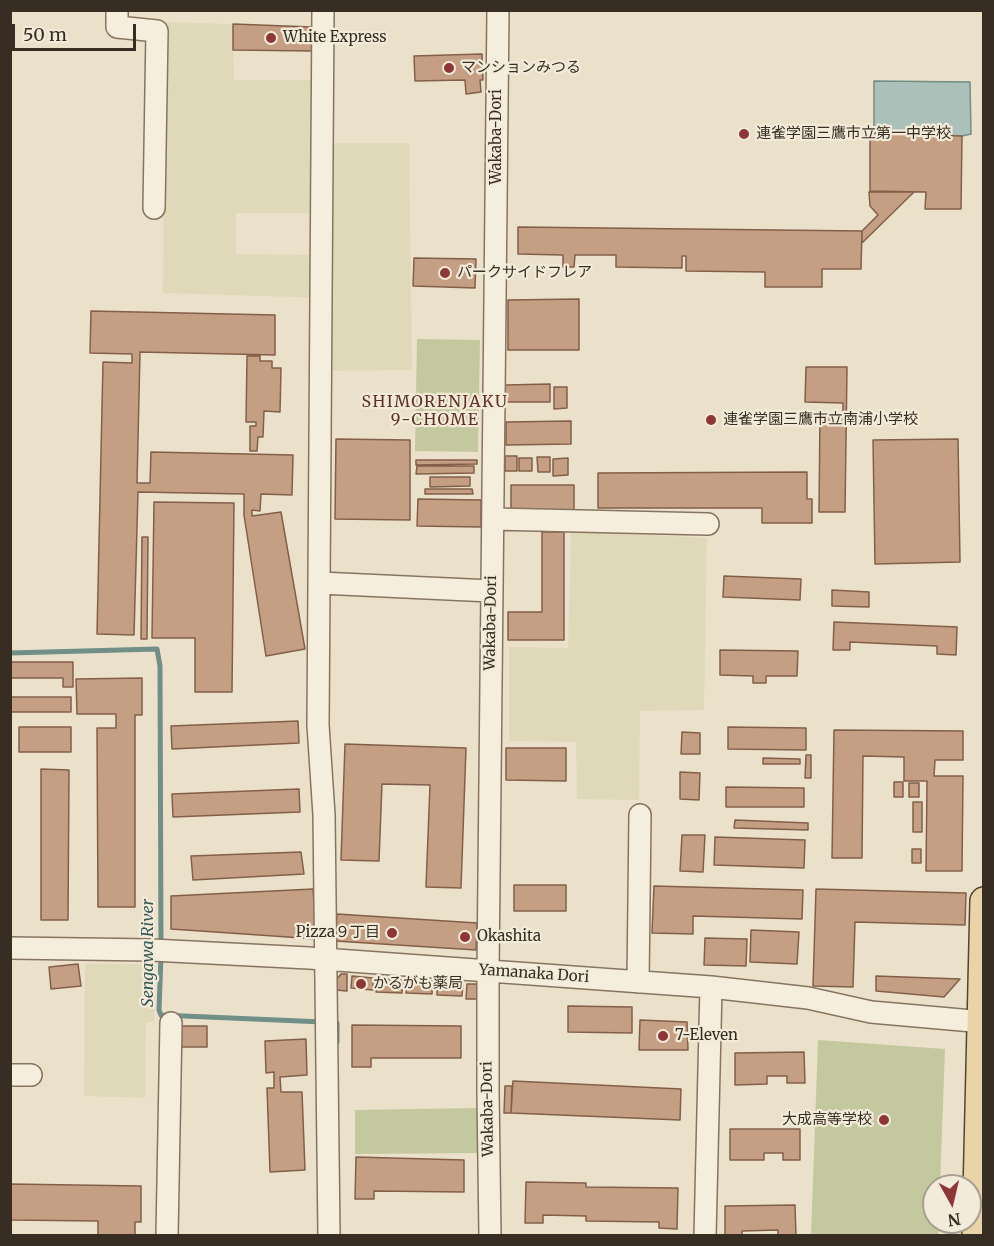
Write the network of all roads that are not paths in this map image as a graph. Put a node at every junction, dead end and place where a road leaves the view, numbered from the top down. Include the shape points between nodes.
1 (117, 10) edge
2 (323, 10) edge
3 (498, 10) edge
4 (154, 208) dead end
5 (494, 519) junction
6 (708, 524) dead end
7 (320, 583) junction
8 (491, 591) junction
9 (640, 815) dead end
10 (984, 901) edge
11 (10, 948) edge
12 (326, 959) junction
13 (488, 971) junction
14 (638, 982) junction
15 (711, 987) junction
16 (982, 1022) edge
17 (171, 1023) dead end
18 (167, 1236) edge
19 (329, 1236) edge
20 (490, 1236) edge
21 (705, 1236) edge
22 (976, 1236) edge

1 - 4 street via 117,27 157,31
2 - 7 street
3 - 5 street, Wakaba-Dori
5 - 6 street
5 - 8 street, Wakaba-Dori
7 - 8 street
7 - 12 street via 318,725
8 - 13 street, Wakaba-Dori
9 - 14 street
10 - 16 main road
11 - 12 street, Yamanaka Dori via 160,950
12 - 13 street, Yamanaka Dori
12 - 19 street
13 - 14 street, Yamanaka Dori
13 - 20 street, Wakaba-Dori
14 - 15 street, Yamanaka Dori
15 - 16 street, Yamanaka Dori via 808,998 871,1012
15 - 21 street
16 - 22 main road
17 - 18 street

